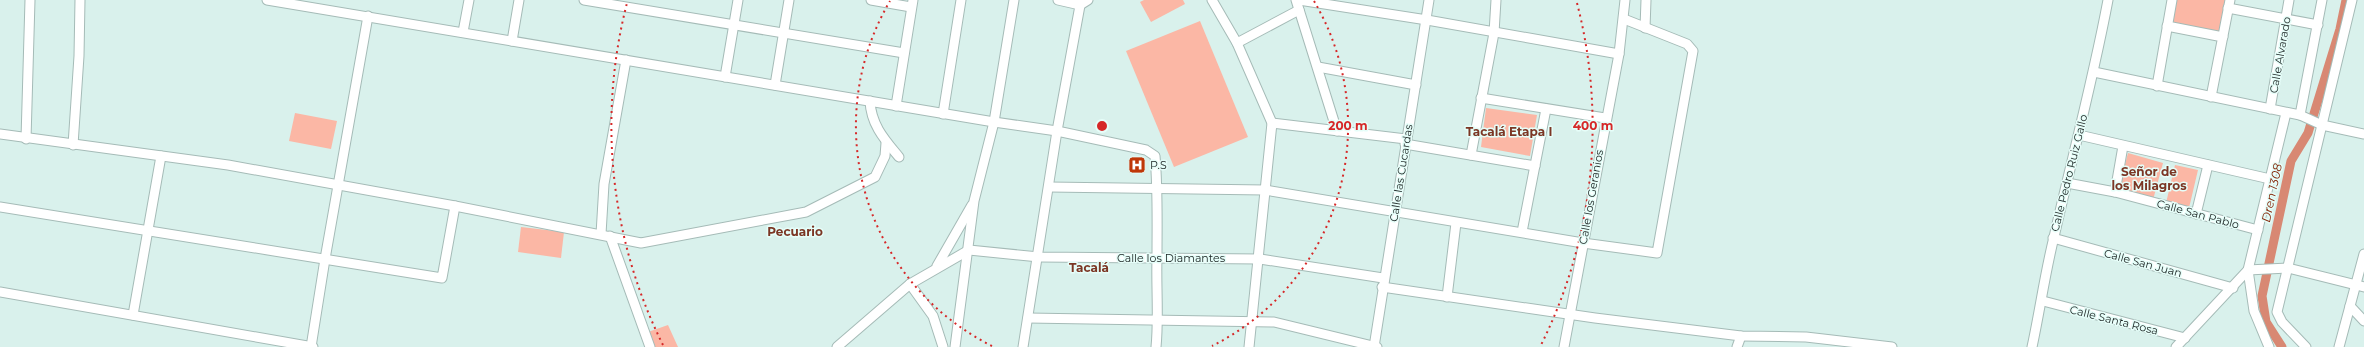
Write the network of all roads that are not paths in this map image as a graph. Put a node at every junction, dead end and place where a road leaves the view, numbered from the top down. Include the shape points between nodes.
1 (30, 0) edge
2 (80, 0) edge
3 (271, 0) edge
4 (469, 0) edge
5 (519, 0) edge
6 (584, 0) edge
7 (738, 0) edge
8 (789, 0) edge
9 (872, 0) edge
10 (961, 0) edge
11 (1014, 0) edge
12 (1058, 0) edge
13 (1212, 0) edge
14 (1296, 0) edge
15 (1299, 0) edge
16 (1428, 0) edge
17 (1496, 0) edge
18 (1625, 0) edge
19 (1646, 0) edge
20 (2108, 0) edge
21 (2172, 0) edge
22 (2289, 0) edge
23 (2322, 0) edge
24 (2352, 0) edge
25 (1083, 2) edge
26 (912, 3) edge
27 (322, 4) edge
28 (2229, 4) edge
29 (1299, 10) junction
30 (368, 16) junction
31 (1624, 19) junction
32 (2286, 19) junction
33 (1427, 20) junction
34 (734, 25) junction
35 (2318, 25) junction
36 (2167, 26) junction
37 (1645, 28) junction
38 (463, 32) junction
39 (1494, 33) junction
40 (784, 34) junction
41 (2223, 37) junction
42 (512, 41) junction
43 (1238, 43) junction
44 (904, 53) junction
45 (1619, 54) junction
46 (626, 60) junction
47 (1318, 67) junction
48 (2094, 72) junction
49 (725, 77) junction
50 (775, 85) junction
51 (1416, 85) junction
52 (2157, 86) junction
53 (2211, 97) junction
54 (1481, 98) junction
55 (870, 101) junction
56 (896, 106) junction
57 (1546, 109) junction
58 (2270, 110) junction
59 (2286, 113) junction
60 (943, 114) junction
61 (2300, 115) junction
62 (1605, 118) junction
63 (994, 122) junction
64 (1272, 123) junction
65 (2322, 125) junction
66 (1057, 131) junction
67 (1337, 131) junction
68 (0, 134) edge
69 (2364, 134) edge
70 (2079, 135) junction
71 (26, 138) junction
72 (1406, 141) junction
73 (886, 143) junction
74 (73, 145) junction
75 (2123, 146) junction
76 (1471, 155) junction
77 (161, 156) junction
78 (899, 157) dead end
79 (2208, 165) junction
80 (1535, 166) junction
81 (2270, 179) junction
82 (2067, 183) junction
83 (339, 184) junction
84 (1049, 187) junction
85 (1158, 187) junction
86 (1265, 190) junction
87 (2115, 192) junction
88 (974, 201) junction
89 (455, 206) junction
90 (0, 207) edge
91 (1394, 210) junction
92 (2196, 214) junction
93 (1456, 222) junction
94 (147, 230) junction
95 (2258, 230) junction
96 (1522, 232) junction
97 (606, 235) junction
98 (2053, 238) junction
99 (1583, 243) junction
100 (969, 250) junction
101 (2364, 254) edge
102 (1039, 257) junction
103 (1156, 258) junction
104 (325, 259) junction
105 (1260, 259) junction
106 (937, 266) junction
107 (2288, 268) junction
108 (2248, 270) junction
109 (1383, 283) junction
110 (910, 284) junction
111 (2360, 286) edge
112 (2233, 288) junction
113 (0, 292) edge
114 (1447, 297) junction
115 (2043, 302) junction
116 (2350, 306) junction
117 (133, 314) junction
118 (1569, 314) junction
119 (1028, 318) junction
120 (1158, 320) junction
121 (2364, 321) edge
122 (1251, 322) junction
123 (1741, 336) junction
124 (2185, 338) junction
125 (312, 347) edge
126 (650, 347) edge
127 (837, 347) edge
128 (943, 347) edge
129 (955, 347) edge
130 (1023, 347) edge
131 (1156, 347) edge
132 (1249, 347) edge
133 (1375, 347) edge
134 (1564, 347) edge
135 (1737, 347) edge
136 (1892, 347) edge
137 (2032, 347) edge
138 (2176, 347) edge
139 (2269, 347) edge
140 (2306, 347) edge
141 (2339, 347) edge

1 - 71 street
2 - 74 street
3 - 27 street
4 - 38 street
5 - 42 street
6 - 34 street
7 - 34 street
8 - 40 street
9 - 26 street
10 - 60 street
11 - 63 street
12 - 25 street
13 - 43 street
14 - 29 street
15 - 33 street
16 - 33 street, Calle las Cucardas
17 - 39 street
18 - 31 street, Calle los Geranios
19 - 37 street
20 - 48 street, Calle Pedro Ruiz Gallo
21 - 36 street
22 - 32 street, Calle Alvarado
23 - 35 street
24 - 65 street
25 - 66 street
26 - 44 street
27 - 30 street
28 - 32 street
28 - 41 street
29 - 43 street
29 - 47 street
30 - 38 street
30 - 83 street
31 - 37 street
31 - 45 street, Calle los Geranios
32 - 35 street
32 - 58 street, Calle Alvarado
33 - 39 street
33 - 51 street, Calle las Cucardas
34 - 40 street
34 - 49 street
35 - 61 street
36 - 41 street
36 - 52 street
37 - 99 street via 1687,44 1693,52 1657,253
38 - 42 street
39 - 45 street
39 - 54 street
40 - 44 street
40 - 50 street
41 - 53 street
42 - 46 street
43 - 64 street
44 - 56 street
45 - 62 street, Calle los Geranios
46 - 49 street
46 - 97 street via 604,184
47 - 51 street
47 - 67 street
48 - 52 street
48 - 70 street, Calle Pedro Ruiz Gallo
49 - 50 street
50 - 55 street
51 - 72 street, Calle las Cucardas
52 - 53 street
53 - 58 street
54 - 57 street
54 - 76 street
55 - 56 street
55 - 73 street via 871,115
56 - 60 street
57 - 62 street
57 - 80 street
58 - 59 street
59 - 61 street
59 - 81 street
60 - 63 street
61 - 65 street
62 - 99 street, Calle los Geranios
63 - 66 street
63 - 88 street
64 - 67 street
64 - 86 street
65 - 69 street
65 - 107 street
66 - 84 street
66 - 85 street via 1151,152 1155,156
67 - 72 street
68 - 71 street
70 - 75 street
70 - 82 street, Calle Pedro Ruiz Gallo
71 - 74 street
72 - 76 street
72 - 91 street, Calle las Cucardas
73 - 78 street
73 - 97 street via 886,156 875,177 806,212 641,243
74 - 77 street
75 - 79 street
75 - 87 street
76 - 80 street
77 - 83 street
77 - 94 street
79 - 81 street
79 - 92 street
80 - 96 street
81 - 95 street
82 - 87 street, Calle San Pablo
82 - 98 street, Calle Pedro Ruiz Gallo
83 - 89 street
83 - 104 street
84 - 85 street
84 - 102 street
85 - 86 street
85 - 103 street
86 - 91 street
86 - 105 street
87 - 92 street, Calle San Pablo
88 - 100 street
88 - 106 street
89 - 97 street
89 - 104 street via 442,278
90 - 94 street
91 - 93 street
91 - 109 street, Calle las Cucardas
92 - 95 street, Calle San Pablo
93 - 96 street
93 - 114 street
94 - 104 street
94 - 117 street
95 - 108 street
96 - 99 street
97 - 126 street
98 - 112 street, Calle San Juan
98 - 115 street, Calle Pedro Ruiz Gallo
99 - 118 street, Calle los Geranios
100 - 102 street, Calle los Diamantes
100 - 106 street
100 - 129 street
101 - 111 street
102 - 103 street, Calle los Diamantes
102 - 119 street
103 - 105 street, Calle los Diamantes
103 - 120 street
104 - 125 street
105 - 109 street, Calle los Diamantes
105 - 122 street
106 - 110 street
107 - 108 street
107 - 111 street
107 - 140 street via 2277,312 2282,322
108 - 112 street
108 - 139 street via 2254,311
109 - 114 street, Calle los Diamantes
109 - 133 street, Calle las Cucardas
110 - 127 street
110 - 128 street via 933,316
111 - 116 street
112 - 124 street
113 - 117 street
114 - 118 street, Calle los Diamantes
115 - 124 street, Calle Santa Rosa
115 - 137 street, Calle Pedro Ruiz Gallo
116 - 121 street
116 - 141 street
117 - 125 street
118 - 123 street, Calle los Diamantes
118 - 134 street, Calle los Geranios
119 - 120 street
119 - 130 street
120 - 122 street
120 - 131 street
122 - 132 street
122 - 133 street via 1274,322
123 - 135 street
123 - 136 street, Calle los Diamantes via 1806,337
124 - 138 street

